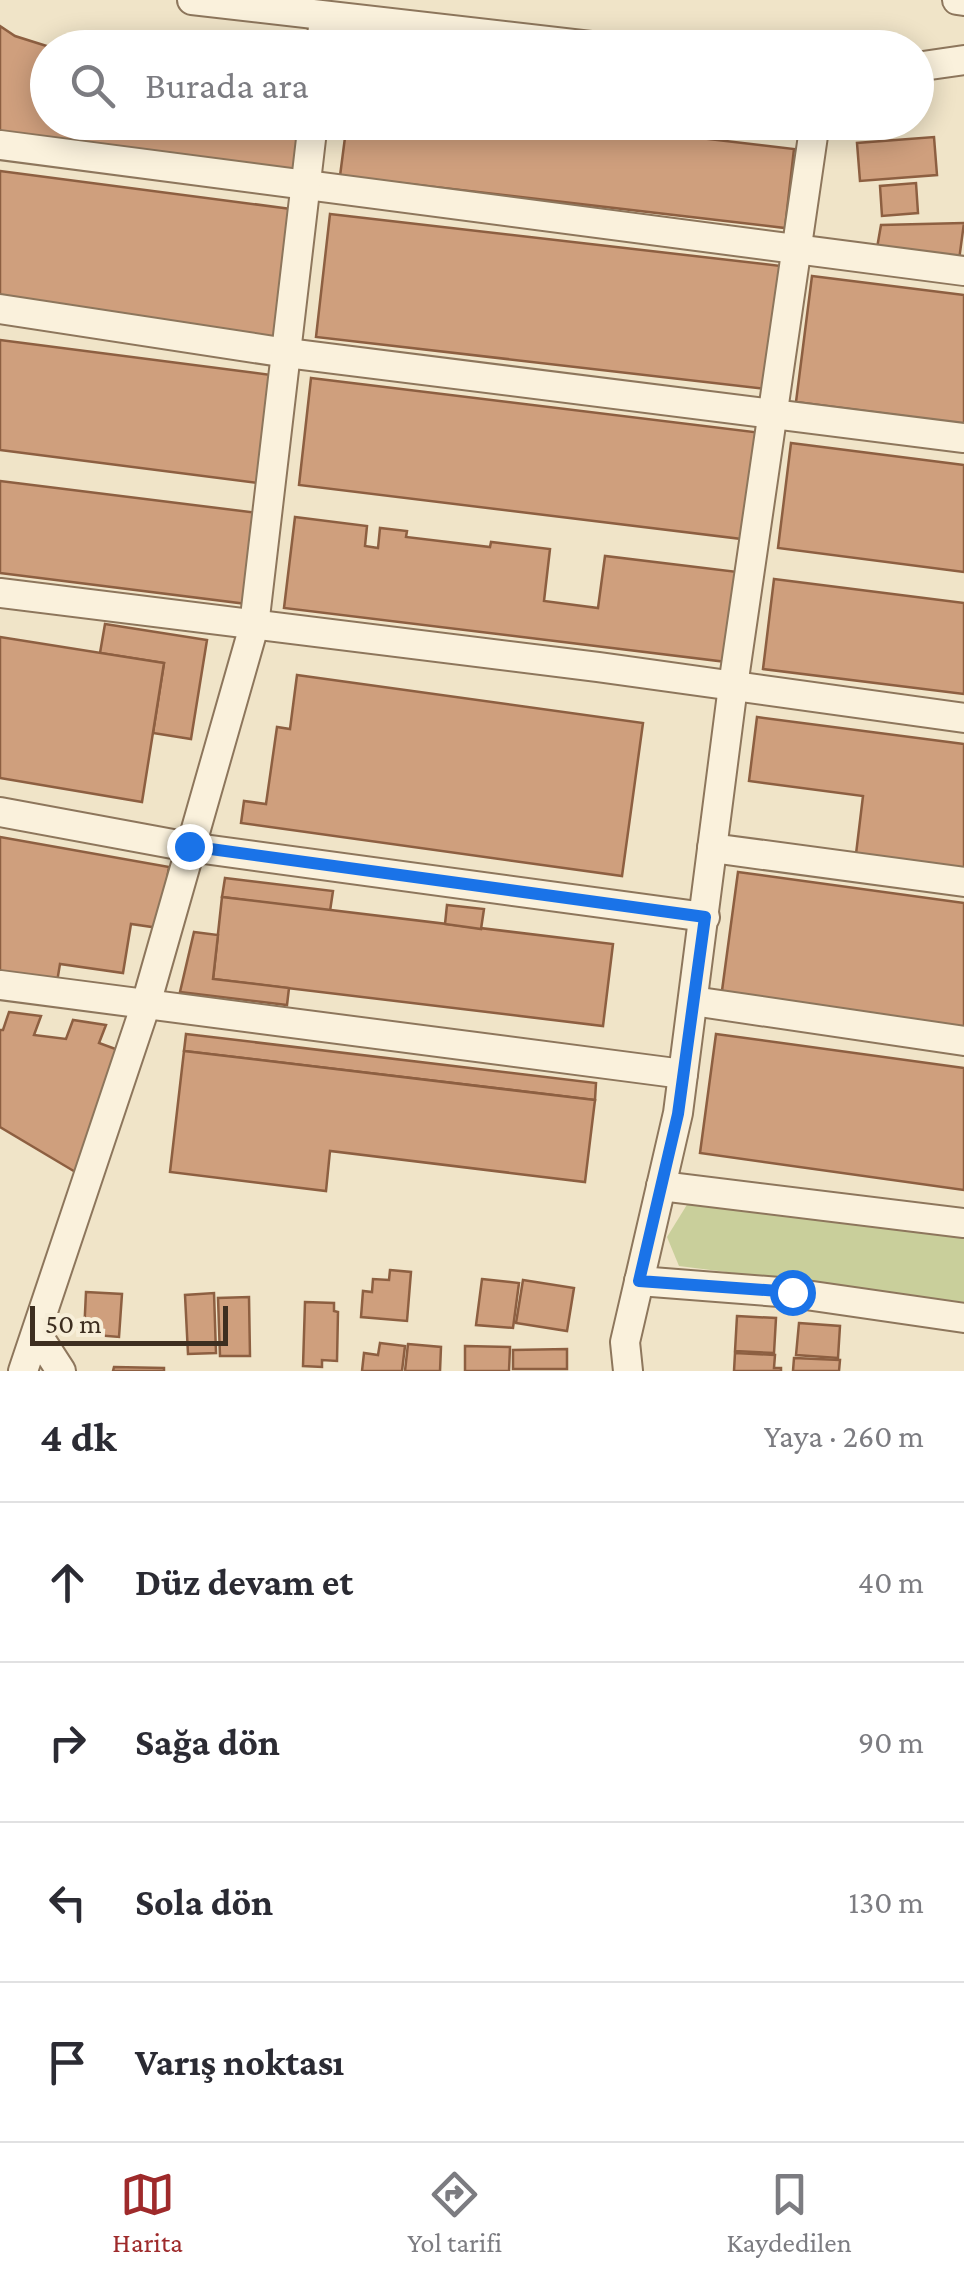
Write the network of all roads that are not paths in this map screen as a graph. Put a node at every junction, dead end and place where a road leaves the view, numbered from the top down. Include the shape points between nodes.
1 (192, 0) edge
2 (956, 0) edge
3 (964, 1) edge
4 (324, 16) junction
5 (323, 30) edge
6 (448, 30) edge
7 (964, 60) edge
8 (934, 65) edge
9 (311, 140) edge
10 (812, 140) edge
11 (0, 145) edge
12 (307, 186) junction
13 (796, 250) junction
14 (964, 271) edge
15 (0, 310) edge
16 (286, 353) junction
17 (772, 414) junction
18 (964, 438) edge
19 (0, 593) edge
20 (254, 626) junction
21 (733, 686) junction
22 (964, 718) edge
23 (0, 812) edge
24 (189, 846) junction
25 (712, 848) junction
26 (964, 882) edge
27 (705, 917) junction
28 (0, 986) edge
29 (692, 1001) junction
30 (146, 1004) junction
31 (964, 1041) edge
32 (683, 1074) junction
33 (661, 1186) junction
34 (964, 1223) edge
35 (639, 1281) junction
36 (964, 1318) edge
37 (37, 1334) junction
38 (23, 1371) edge
39 (60, 1371) edge
40 (628, 1371) edge

1 - 4 street
2 - 3 street
4 - 5 street
4 - 6 street
7 - 8 street
9 - 12 street
10 - 13 street
11 - 12 street
12 - 13 street
12 - 16 street
13 - 14 street
13 - 17 street
15 - 16 street
16 - 17 street
16 - 20 street
17 - 18 street
17 - 21 street
19 - 20 street
20 - 21 street
20 - 24 street
21 - 22 street
21 - 25 street
23 - 24 street
24 - 27 street
24 - 30 street
25 - 26 street
25 - 27 street
27 - 29 street
28 - 30 street
29 - 31 street
29 - 32 street
30 - 32 street
30 - 37 street
32 - 33 street
33 - 34 street
33 - 35 street
35 - 36 street via 792,1292
35 - 40 street via 624,1342
37 - 38 street
37 - 39 street

